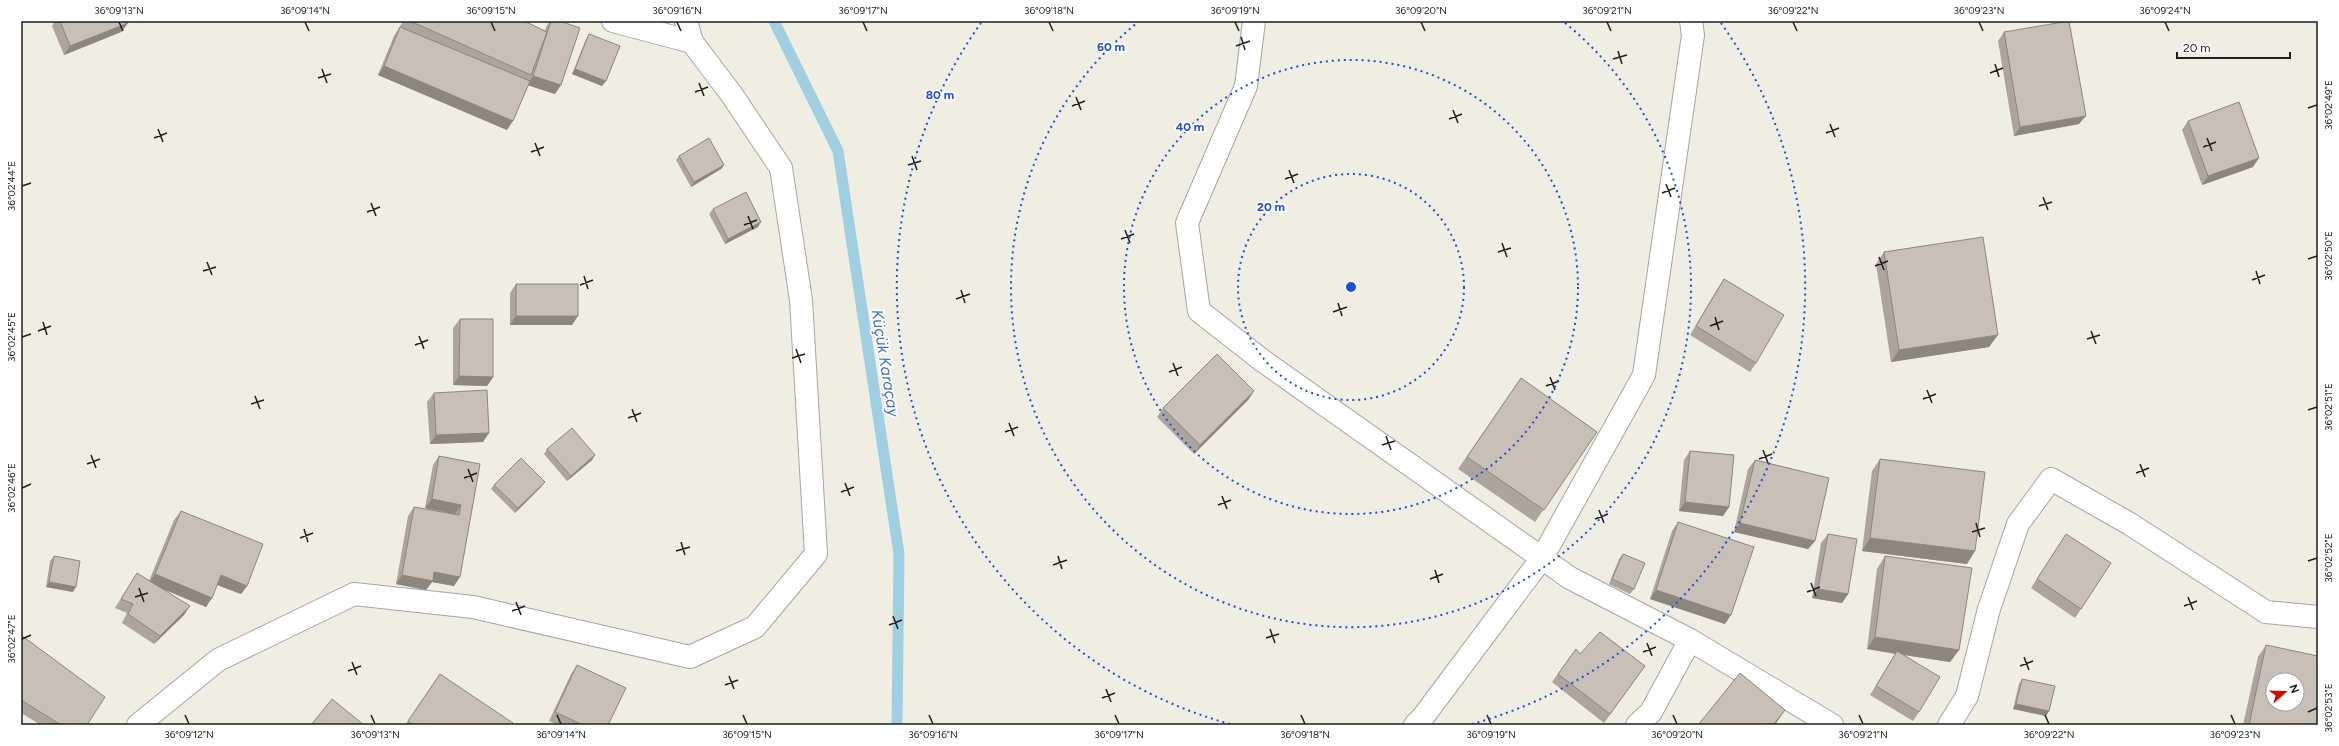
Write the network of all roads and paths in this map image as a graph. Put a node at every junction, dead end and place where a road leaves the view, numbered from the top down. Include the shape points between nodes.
1 (613, 21) edge
2 (686, 21) edge
3 (1254, 21) edge
4 (1691, 21) edge
5 (692, 42) junction
6 (1542, 558) junction
7 (2318, 617) edge
8 (1690, 640) junction
9 (138, 725) edge
10 (1415, 725) edge
11 (1637, 725) edge
12 (1832, 725) edge
13 (1949, 725) edge

1 - 5 street
2 - 5 street
3 - 6 street via 1246,86 1187,223 1199,311 1263,361
4 - 6 street via 1693,35 1644,375
5 - 9 street via 732,95 781,168 801,300 816,554 755,627 690,657 473,607 354,594 218,660
6 - 8 street via 1570,578
6 - 10 street via 1424,717
7 - 13 street via 2266,612 2130,524 2051,478 2018,524 1989,609 1967,696
8 - 11 street via 1651,712
8 - 12 street

